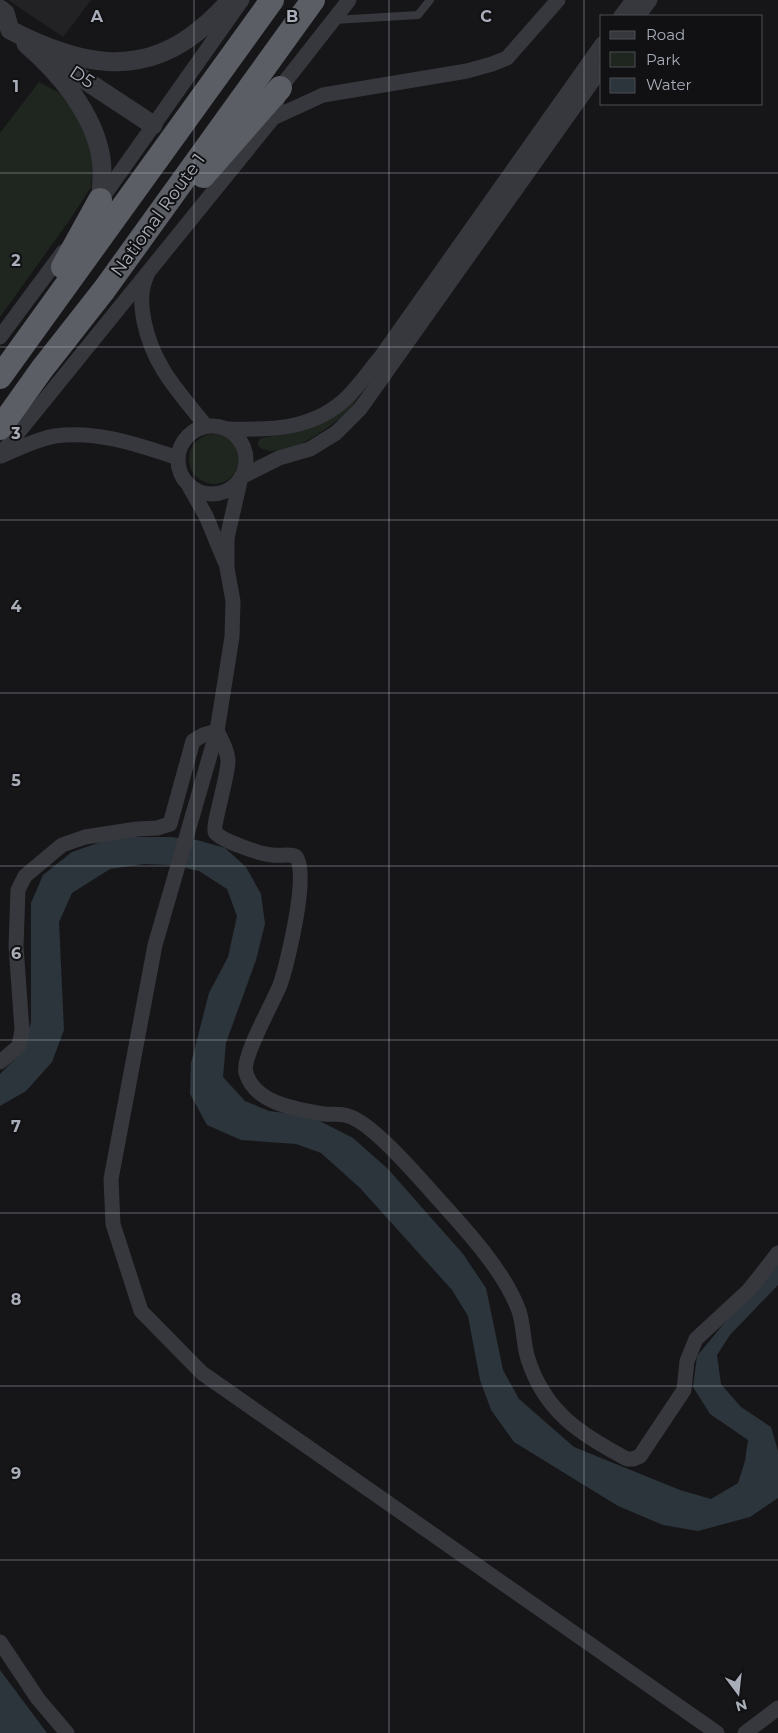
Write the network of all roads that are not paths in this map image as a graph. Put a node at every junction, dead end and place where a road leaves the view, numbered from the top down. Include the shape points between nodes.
1 (230, 0) edge
2 (242, 0) edge
3 (272, 0) edge
4 (313, 0) edge
5 (349, 0) edge
6 (430, 0) edge
7 (558, 0) edge
8 (633, 0) edge
9 (650, 0) edge
10 (622, 15) edge
11 (639, 15) edge
12 (334, 20) junction
13 (4, 21) edge
14 (600, 47) edge
15 (600, 71) edge
16 (280, 88) junction
17 (272, 118) junction
18 (153, 125) junction
19 (100, 200) junction
20 (150, 267) junction
21 (104, 290) junction
22 (0, 337) edge
23 (5, 370) edge
24 (206, 426) junction
25 (0, 428) edge
26 (228, 429) junction
27 (0, 456) edge
28 (178, 458) junction
29 (242, 477) junction
30 (185, 479) junction
31 (227, 568) junction
32 (217, 731) junction
33 (0, 1062) edge
34 (778, 1253) edge
35 (0, 1642) edge
36 (778, 1708) edge
37 (67, 1733) edge
38 (717, 1733) edge
39 (745, 1733) edge

1 - 13 street via 203,28 172,49 147,59 113,63 79,58 39,45
2 - 18 street
3 - 23 highway, National Route 1
4 - 21 highway, National Route 1
5 - 12 street
6 - 12 lane via 418,15
7 - 17 street via 507,58 467,71 323,95
8 - 10 street
9 - 11 street
12 - 16 street
13 - 18 street, D5
13 - 19 street via 58,75 95,133 103,175
14 - 26 street via 380,358 343,401 304,424 273,431
15 - 29 street via 360,409 336,433 310,449 270,461
16 - 17 street
16 - 21 highway
17 - 20 street
18 - 19 street
19 - 22 street
19 - 23 highway
20 - 24 street via 143,284 141,306 153,354 163,373
20 - 27 street
21 - 25 highway, National Route 1
24 - 26 street
24 - 28 street via 187,438
26 - 29 street via 243,445 246,456
27 - 28 street via 54,436 84,435 134,443
28 - 30 street
29 - 30 street via 234,486 214,493 193,487
29 - 31 street via 228,538
30 - 31 street via 206,516
31 - 32 street via 233,601 232,637
32 - 33 street via 193,742 170,824 85,837 62,845 25,876 18,890 16,946 22,1030 19,1046
32 - 34 street via 228,760 215,832 255,851 274,856 296,856 300,861 299,894 290,950 280,984 245,1061 248,1078 262,1094 283,1106 354,1118 372,1131 440,1201 504,1281 518,1311 527,1357 535,1378 558,1414 627,1459 640,1456 684,1390 687,1361 696,1339 749,1290
32 - 38 street via 155,945 111,1179 113,1224 141,1311 202,1373
35 - 37 street via 38,1700
36 - 39 street

